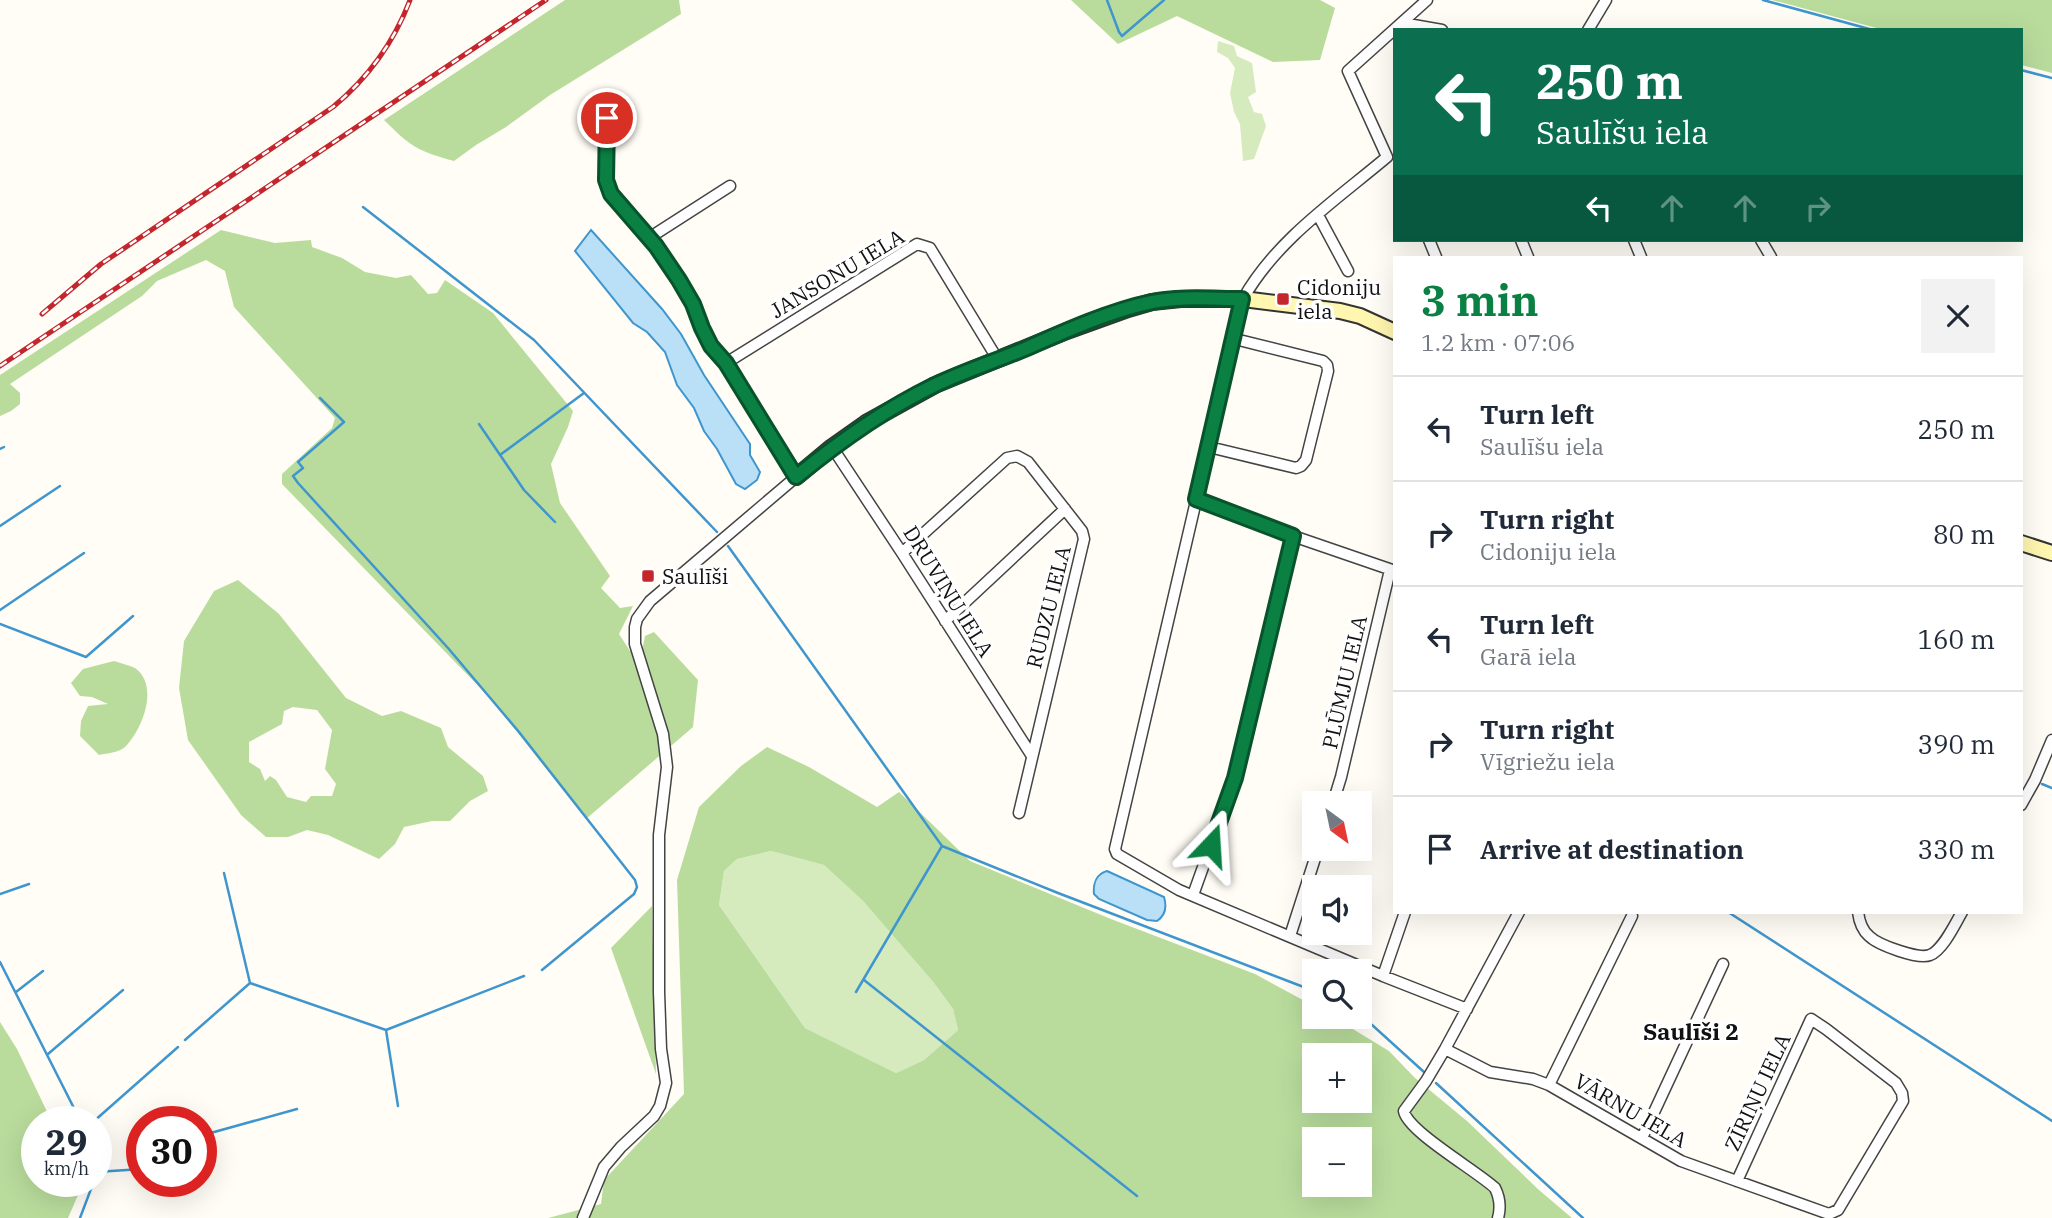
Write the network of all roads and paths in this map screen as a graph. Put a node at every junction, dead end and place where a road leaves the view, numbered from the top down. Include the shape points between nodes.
1 (1427, 0) edge
2 (1606, 0) edge
3 (1402, 23) junction
4 (1396, 28) edge
5 (1431, 28) edge
6 (1589, 28) edge
7 (1393, 31) edge
8 (607, 118) dead end
9 (1391, 158) edge
10 (730, 186) dead end
11 (1318, 215) junction
12 (649, 238) junction
13 (1348, 271) dead end
14 (1242, 299) junction
15 (1393, 331) edge
16 (1235, 339) junction
17 (998, 360) junction
18 (726, 363) junction
19 (832, 447) junction
20 (1209, 447) junction
21 (796, 477) junction
22 (1196, 499) junction
23 (1065, 509) junction
24 (1293, 536) junction
25 (2023, 544) edge
26 (902, 553) junction
27 (2052, 553) edge
28 (1392, 570) edge
29 (944, 621) junction
30 (2052, 740) edge
31 (1032, 756) junction
32 (1337, 791) edge
33 (2023, 801) edge
34 (1019, 813) dead end
35 (1314, 861) edge
36 (1193, 895) junction
37 (1404, 914) edge
38 (1518, 914) edge
39 (1858, 914) edge
40 (1961, 914) edge
41 (1632, 916) dead end
42 (1290, 936) junction
43 (1723, 964) dead end
44 (1383, 976) junction
45 (1467, 1009) junction
46 (1445, 1049) junction
47 (1549, 1085) junction
48 (1642, 1138) junction
49 (1737, 1181) junction
50 (1838, 1210) joint
51 (583, 1218) edge
52 (1498, 1218) edge

1 - 3 street
2 - 6 street
3 - 4 street
3 - 5 street
7 - 9 street via 1348,71
8 - 12 street via 606,180 611,194
9 - 11 street
10 - 12 street
11 - 13 street
11 - 14 street via 1283,245
12 - 18 street via 693,304 711,346
14 - 15 street via 1340,311
14 - 16 street
14 - 17 street via 1152,302
16 - 20 street
16 - 20 street via 1324,361 1328,371 1301,466
17 - 18 street, JANSONU IELA via 930,248 918,244
17 - 19 street via 898,404
18 - 21 street
19 - 21 street
19 - 26 street, DRUVIŅU IELA
20 - 22 street
21 - 51 street via 650,601 637,619 635,644 663,734 667,767 659,835 659,992 666,1083 653,1116 600,1174
22 - 24 street
22 - 36 street via 1115,849
23 - 26 street, RUDZU IELA via 1028,462 1017,456 1007,458
23 - 29 street
23 - 31 street, RUDZU IELA via 1084,540
24 - 28 street
24 - 36 street via 1235,778
25 - 27 street
26 - 29 street, DRUVIŅU IELA
28 - 32 street, PLŪMJU IELA
29 - 31 street, DRUVIŅU IELA
30 - 33 street
31 - 34 street, RUDZU IELA
35 - 42 street
36 - 42 street
37 - 44 street
38 - 45 street
39 - 40 street via 1867,935 1877,942 1920,957 1938,950
41 - 47 street
42 - 44 street
43 - 48 street
44 - 45 street
45 - 46 street
46 - 47 street, VĀRNU IELA via 1490,1072
46 - 52 street via 1404,1111 1405,1117 1495,1188
47 - 48 street, VĀRNU IELA
48 - 49 street, VĀRNU IELA via 1681,1161
49 - 50 street, VĀRNU IELA via 1829,1214
49 - 50 street, ZĪRIŅU IELA via 1811,1019 1896,1083 1902,1093 1903,1101

